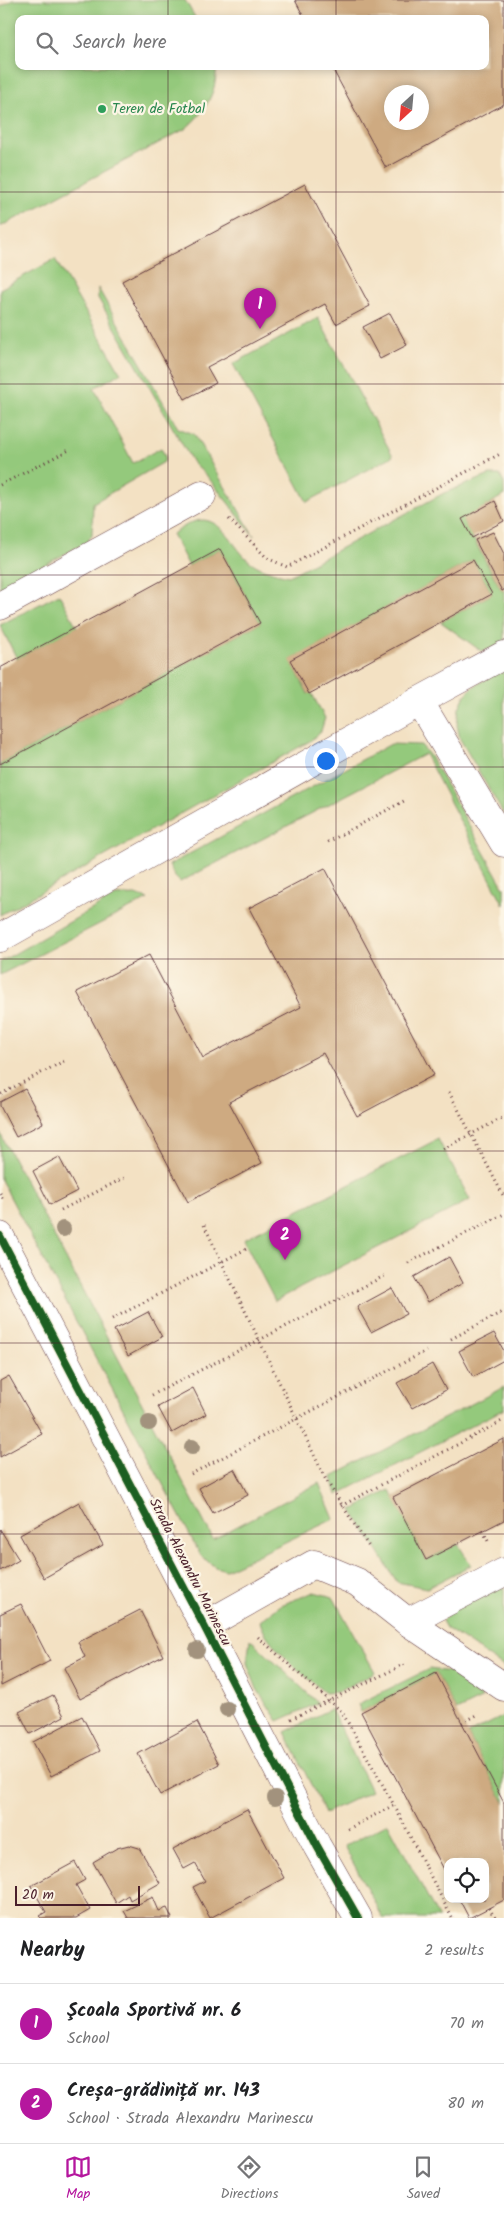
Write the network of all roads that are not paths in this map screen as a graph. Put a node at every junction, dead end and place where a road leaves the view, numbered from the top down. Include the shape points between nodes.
1 (202, 495) road end
2 (0, 606) edge
3 (504, 655) edge
4 (419, 701) junction
5 (504, 843) edge
6 (0, 938) edge
7 (0, 1236) edge
8 (504, 1572) edge
9 (408, 1622) junction
10 (204, 1626) junction
11 (504, 1687) edge
12 (358, 1918) edge

1 - 2 street
3 - 4 street
4 - 5 street
4 - 6 street
7 - 10 street, Strada Alexandru Marinescu
8 - 9 street
9 - 10 street via 356,1582 314,1564
9 - 11 street
10 - 12 street, Strada Alexandru Marinescu via 316,1846

